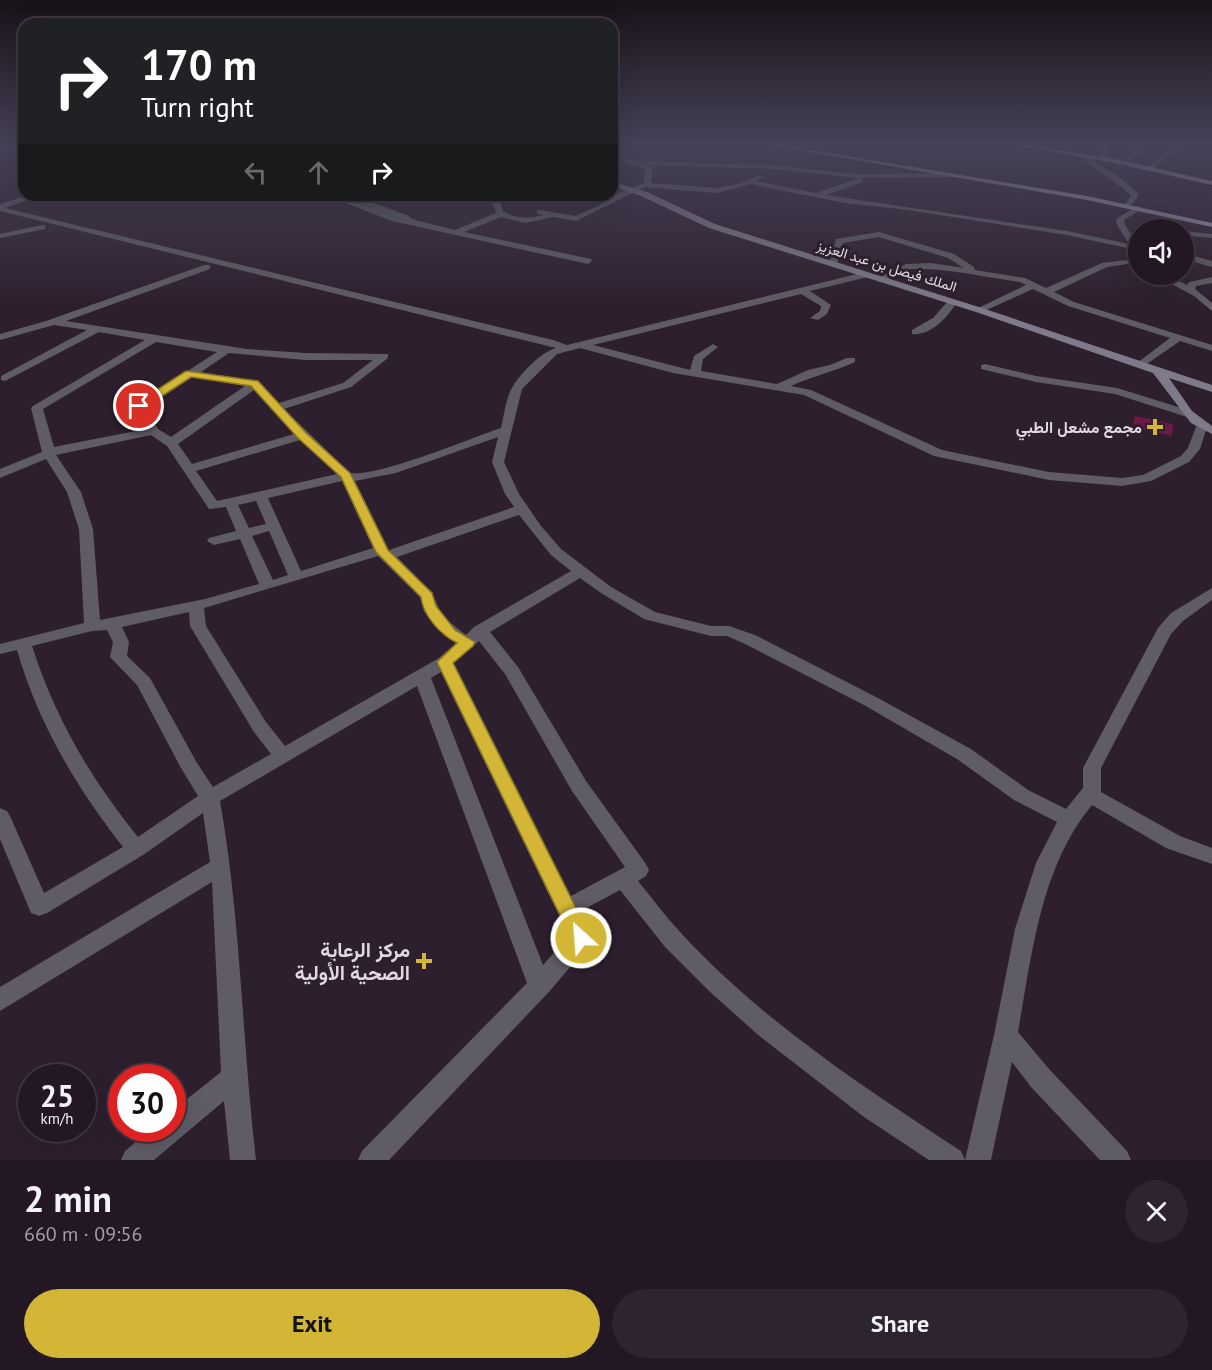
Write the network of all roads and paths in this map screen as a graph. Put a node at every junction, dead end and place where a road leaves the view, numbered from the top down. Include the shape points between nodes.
1 (652, 198) edge
2 (832, 198) edge
3 (1082, 198) edge
4 (1108, 198) edge
5 (1134, 198) edge
6 (20, 201) edge
7 (346, 201) edge
8 (360, 201) edge
9 (493, 201) edge
10 (609, 201) edge
11 (1128, 203) junction
12 (0, 208) edge
13 (1137, 208) junction
14 (540, 212) dead end
15 (501, 214) junction
16 (552, 215) junction
17 (0, 216) edge
18 (409, 221) junction
19 (1212, 224) edge
20 (42, 227) junction
21 (456, 232) junction
22 (1194, 234) edge
23 (1128, 235) edge
24 (0, 236) edge
25 (1212, 236) edge
26 (1128, 245) edge
27 (1212, 252) edge
28 (1194, 259) edge
29 (588, 261) dead end
30 (1128, 263) edge
31 (1209, 263) edge
32 (833, 264) junction
33 (207, 267) junction
34 (973, 271) junction
35 (865, 275) junction
36 (881, 280) junction
37 (1212, 280) edge
38 (1034, 285) junction
39 (1180, 285) edge
40 (801, 290) junction
41 (1190, 290) junction
42 (1048, 291) junction
43 (952, 302) junction
44 (1212, 308) edge
45 (979, 310) junction
46 (815, 318) dead end
47 (55, 322) junction
48 (97, 328) junction
49 (916, 332) dead end
50 (0, 338) edge
51 (155, 338) junction
52 (1176, 339) junction
53 (580, 346) junction
54 (713, 347) dead end
55 (564, 348) junction
56 (1212, 348) edge
57 (227, 350) junction
58 (851, 360) dead end
59 (1141, 365) junction
60 (985, 367) dead end
61 (1156, 370) junction
62 (694, 373) junction
63 (190, 374) junction
64 (5, 378) dead end
65 (255, 384) junction
66 (779, 387) junction
67 (1212, 389) edge
68 (278, 407) junction
69 (1187, 413) junction
70 (1206, 429) edge
71 (153, 431) junction
72 (504, 431) junction
73 (302, 435) junction
74 (171, 443) junction
75 (50, 453) junction
76 (189, 469) junction
77 (0, 474) edge
78 (346, 476) junction
79 (260, 495) junction
80 (230, 502) junction
81 (522, 510) junction
82 (274, 526) junction
83 (245, 534) junction
84 (214, 542) dead end
85 (384, 553) junction
86 (581, 571) junction
87 (296, 578) junction
88 (268, 586) junction
89 (1212, 593) edge
90 (196, 606) junction
91 (112, 624) junction
92 (92, 626) junction
93 (474, 637) junction
94 (23, 643) junction
95 (0, 649) edge
96 (444, 662) junction
97 (422, 675) junction
98 (283, 756) junction
99 (1089, 794) junction
100 (210, 798) junction
101 (0, 816) edge
102 (1069, 819) junction
103 (136, 849) junction
104 (1212, 856) edge
105 (221, 866) junction
106 (623, 878) junction
107 (567, 908) junction
108 (540, 986) junction
109 (0, 1000) edge
110 (1006, 1035) junction
111 (234, 1077) junction
112 (186, 1116) edge
113 (155, 1142) edge
114 (134, 1160) edge
115 (243, 1160) edge
116 (371, 1160) edge
117 (952, 1160) edge
118 (978, 1160) edge
119 (1118, 1160) edge

1 - 32 street, الملك فيصل بن عبد العزيز via 712,226
2 - 26 street via 1067,232
3 - 13 main road
4 - 11 main road
5 - 11 street
6 - 12 street
7 - 18 street
8 - 18 street
9 - 15 street
10 - 16 street via 579,218
11 - 19 main road
12 - 55 street
13 - 19 main road
13 - 23 street via 1120,219
14 - 16 street
15 - 16 street via 532,221
15 - 21 street
17 - 20 street
18 - 21 street
20 - 24 street
20 - 33 street
21 - 29 street
22 - 25 street
27 - 31 street
28 - 31 street
30 - 42 street via 1105,265
32 - 34 street via 839,241 879,234 951,256
32 - 35 street, الملك فيصل بن عبد العزيز
33 - 47 street
33 - 55 street via 541,347
34 - 36 street via 906,267
34 - 38 street
35 - 36 street, الملك فيصل بن عبد العزيز
35 - 40 street
36 - 43 street, الملك فيصل بن عبد العزيز
37 - 41 street via 1192,284
38 - 42 street
38 - 45 street
39 - 41 street
40 - 46 street via 826,305
40 - 53 street
41 - 44 street
42 - 52 street via 1071,304
43 - 45 street, الملك فيصل بن عبد العزيز
43 - 49 street via 934,323
45 - 59 street, الملك فيصل بن عبد العزيز
47 - 48 street
47 - 50 street
48 - 51 street
48 - 64 street
51 - 57 street
51 - 75 street via 37,408
52 - 56 street
52 - 59 street
53 - 55 street
53 - 62 street
54 - 62 street via 698,358
55 - 72 street via 542,361 517,388
57 - 63 street
57 - 68 street via 338,359 384,356 347,385
58 - 66 street
59 - 61 street, الملك فيصل بن عبد العزيز
60 - 69 street via 1117,391
61 - 67 street, الملك فيصل بن عبد العزيز
61 - 69 street
62 - 66 street
63 - 65 street
63 - 71 street via 139,406
65 - 68 street
65 - 74 street
66 - 70 street via 807,392 834,403 938,453 1007,469 1091,481 1146,478 1185,459
68 - 73 street
69 - 70 street
71 - 74 street
71 - 75 street
72 - 78 street via 391,470 359,478
72 - 81 street via 498,462
73 - 76 street
73 - 78 street
74 - 76 street
75 - 77 street
75 - 92 street via 74,492 86,528
76 - 80 street via 214,506
78 - 79 street
78 - 85 street
79 - 80 street
79 - 82 street
80 - 83 street
81 - 85 street
81 - 86 street via 556,552
82 - 83 street
82 - 87 street
83 - 84 street
83 - 88 street
85 - 87 street
85 - 93 street via 428,596 429,606 450,633
86 - 93 street
86 - 102 street via 650,616 711,632 729,631 870,701 964,754 1021,795
87 - 88 street
88 - 90 street
89 - 99 street via 1164,632 1092,768 1093,790
90 - 91 street
90 - 98 street via 198,626 260,727
91 - 92 street
91 - 100 street via 122,642 118,657 144,682
92 - 94 street
93 - 96 street
93 - 106 street via 512,671 579,786 639,870
94 - 95 street
94 - 103 street via 51,724 106,812
96 - 97 street
96 - 107 street
97 - 98 street
97 - 108 street
98 - 100 street
99 - 102 street
99 - 104 street via 1173,842
100 - 103 street
100 - 105 street
101 - 103 street via 39,907
102 - 110 street via 1046,863 1026,929
105 - 109 street
105 - 111 street
106 - 107 street
106 - 117 street via 673,940 765,1026 873,1108
107 - 108 street via 581,938
108 - 116 street
110 - 118 street
110 - 119 street via 1040,1078
111 - 112 street
111 - 115 street
113 - 114 street

